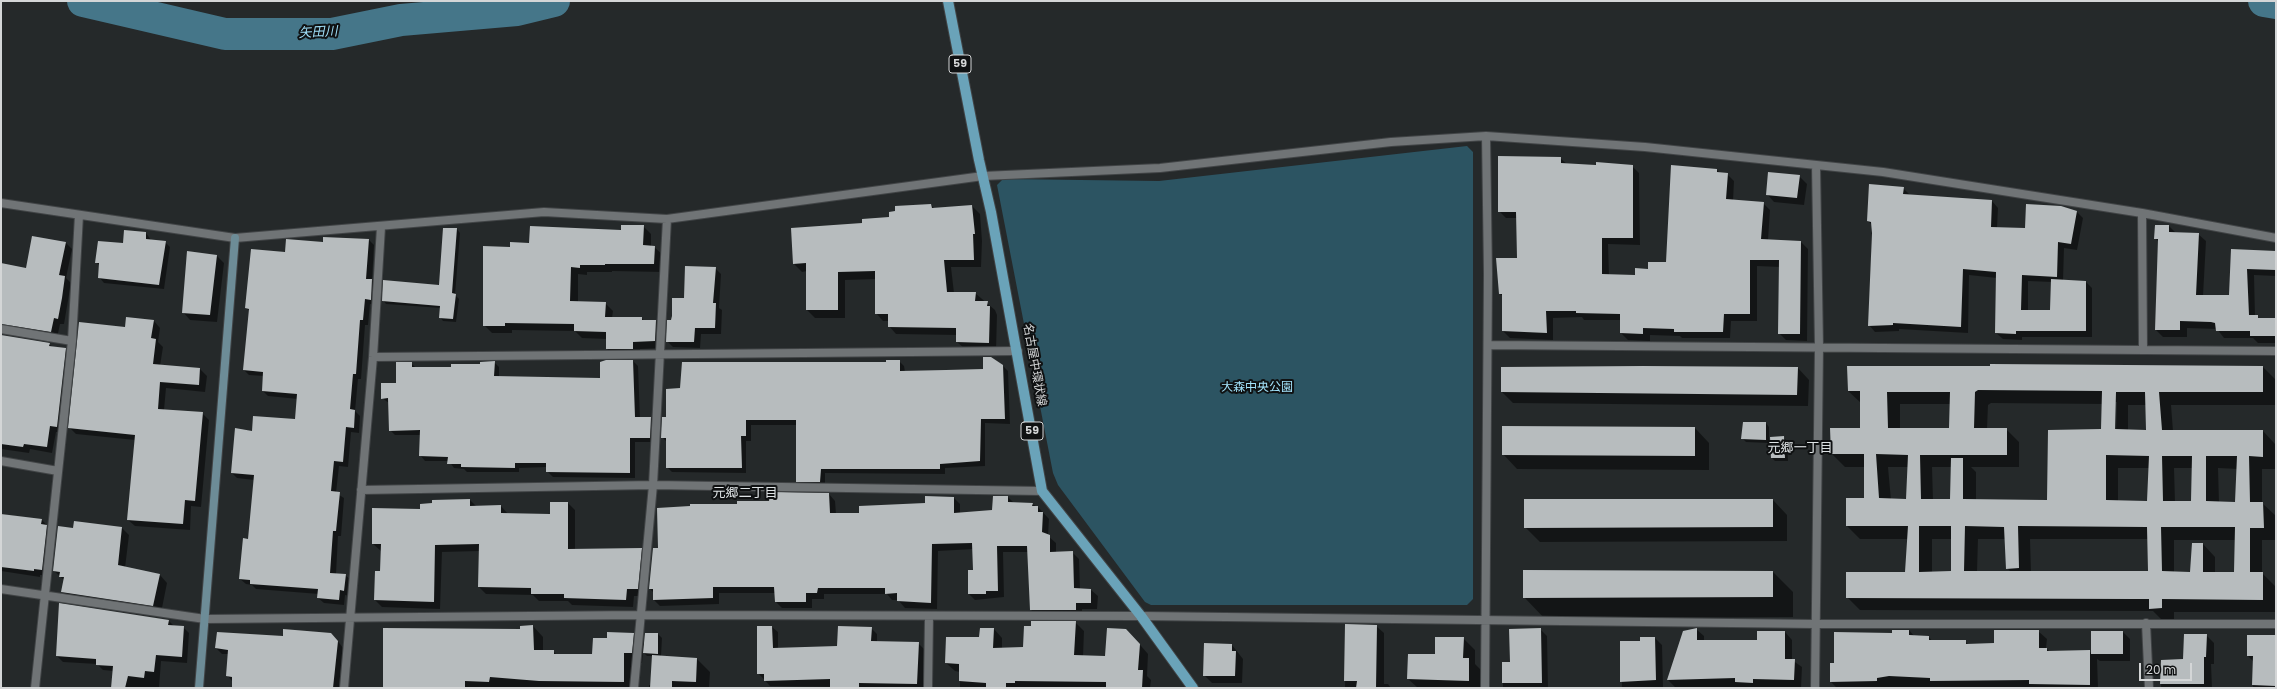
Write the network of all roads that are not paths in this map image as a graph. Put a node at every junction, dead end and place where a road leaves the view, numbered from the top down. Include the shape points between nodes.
1 (948, 1) edge
2 (1486, 136) junction
3 (1816, 165) junction
4 (983, 176) junction
5 (1, 203) edge
6 (2142, 213) junction
7 (79, 215) junction
8 (667, 219) junction
9 (381, 227) junction
10 (236, 238) junction
11 (2276, 238) edge
12 (1, 329) edge
13 (72, 341) junction
14 (1488, 345) junction
15 (1819, 347) junction
16 (2143, 350) junction
17 (1018, 351) junction
18 (2276, 351) edge
19 (659, 356) junction
20 (372, 357) junction
21 (1, 461) edge
22 (58, 471) junction
23 (653, 485) junction
24 (362, 490) junction
25 (1042, 492) junction
26 (1, 589) edge
27 (45, 596) junction
28 (640, 615) junction
29 (929, 616) junction
30 (1141, 616) junction
31 (349, 618) junction
32 (205, 619) junction
33 (1485, 621) junction
34 (2146, 623) junction
35 (1815, 624) junction
36 (2276, 624) edge
37 (35, 688) edge
38 (200, 688) edge
39 (344, 688) edge
40 (634, 688) edge
41 (928, 688) edge
42 (1193, 688) edge
43 (1485, 688) edge
44 (1815, 688) edge
45 (2149, 688) edge

1 - 4 main road, 名古屋中環状線 / 59
2 - 3 street via 1645,147
2 - 4 street via 1391,142 1160,168
2 - 14 street
3 - 6 street via 1883,172
3 - 15 street
4 - 8 street
4 - 17 main road, 名古屋中環状線 / 59
5 - 7 street
6 - 11 street
6 - 16 street
7 - 10 street
7 - 13 street
8 - 9 street via 544,212
8 - 19 street
9 - 10 street
9 - 20 street
10 - 32 street
12 - 13 street
13 - 22 street
14 - 15 street
14 - 33 street
15 - 16 street
15 - 35 street
16 - 18 street
17 - 19 street
17 - 25 main road, 名古屋中環状線 / 59
19 - 20 street
19 - 23 street
20 - 24 street
21 - 22 street
22 - 27 street
23 - 24 street
23 - 25 street
23 - 28 street
24 - 31 street
25 - 30 main road, 名古屋中環状線 / 59
26 - 27 street
27 - 32 street
27 - 37 street
28 - 29 street
28 - 31 street
28 - 40 street
29 - 30 street
29 - 41 street
30 - 33 street
30 - 42 main road, 名古屋中環状線 / 59
31 - 32 street
31 - 39 street
32 - 38 street
33 - 35 street
33 - 43 street
34 - 35 street
34 - 36 street
34 - 45 street
35 - 44 street

